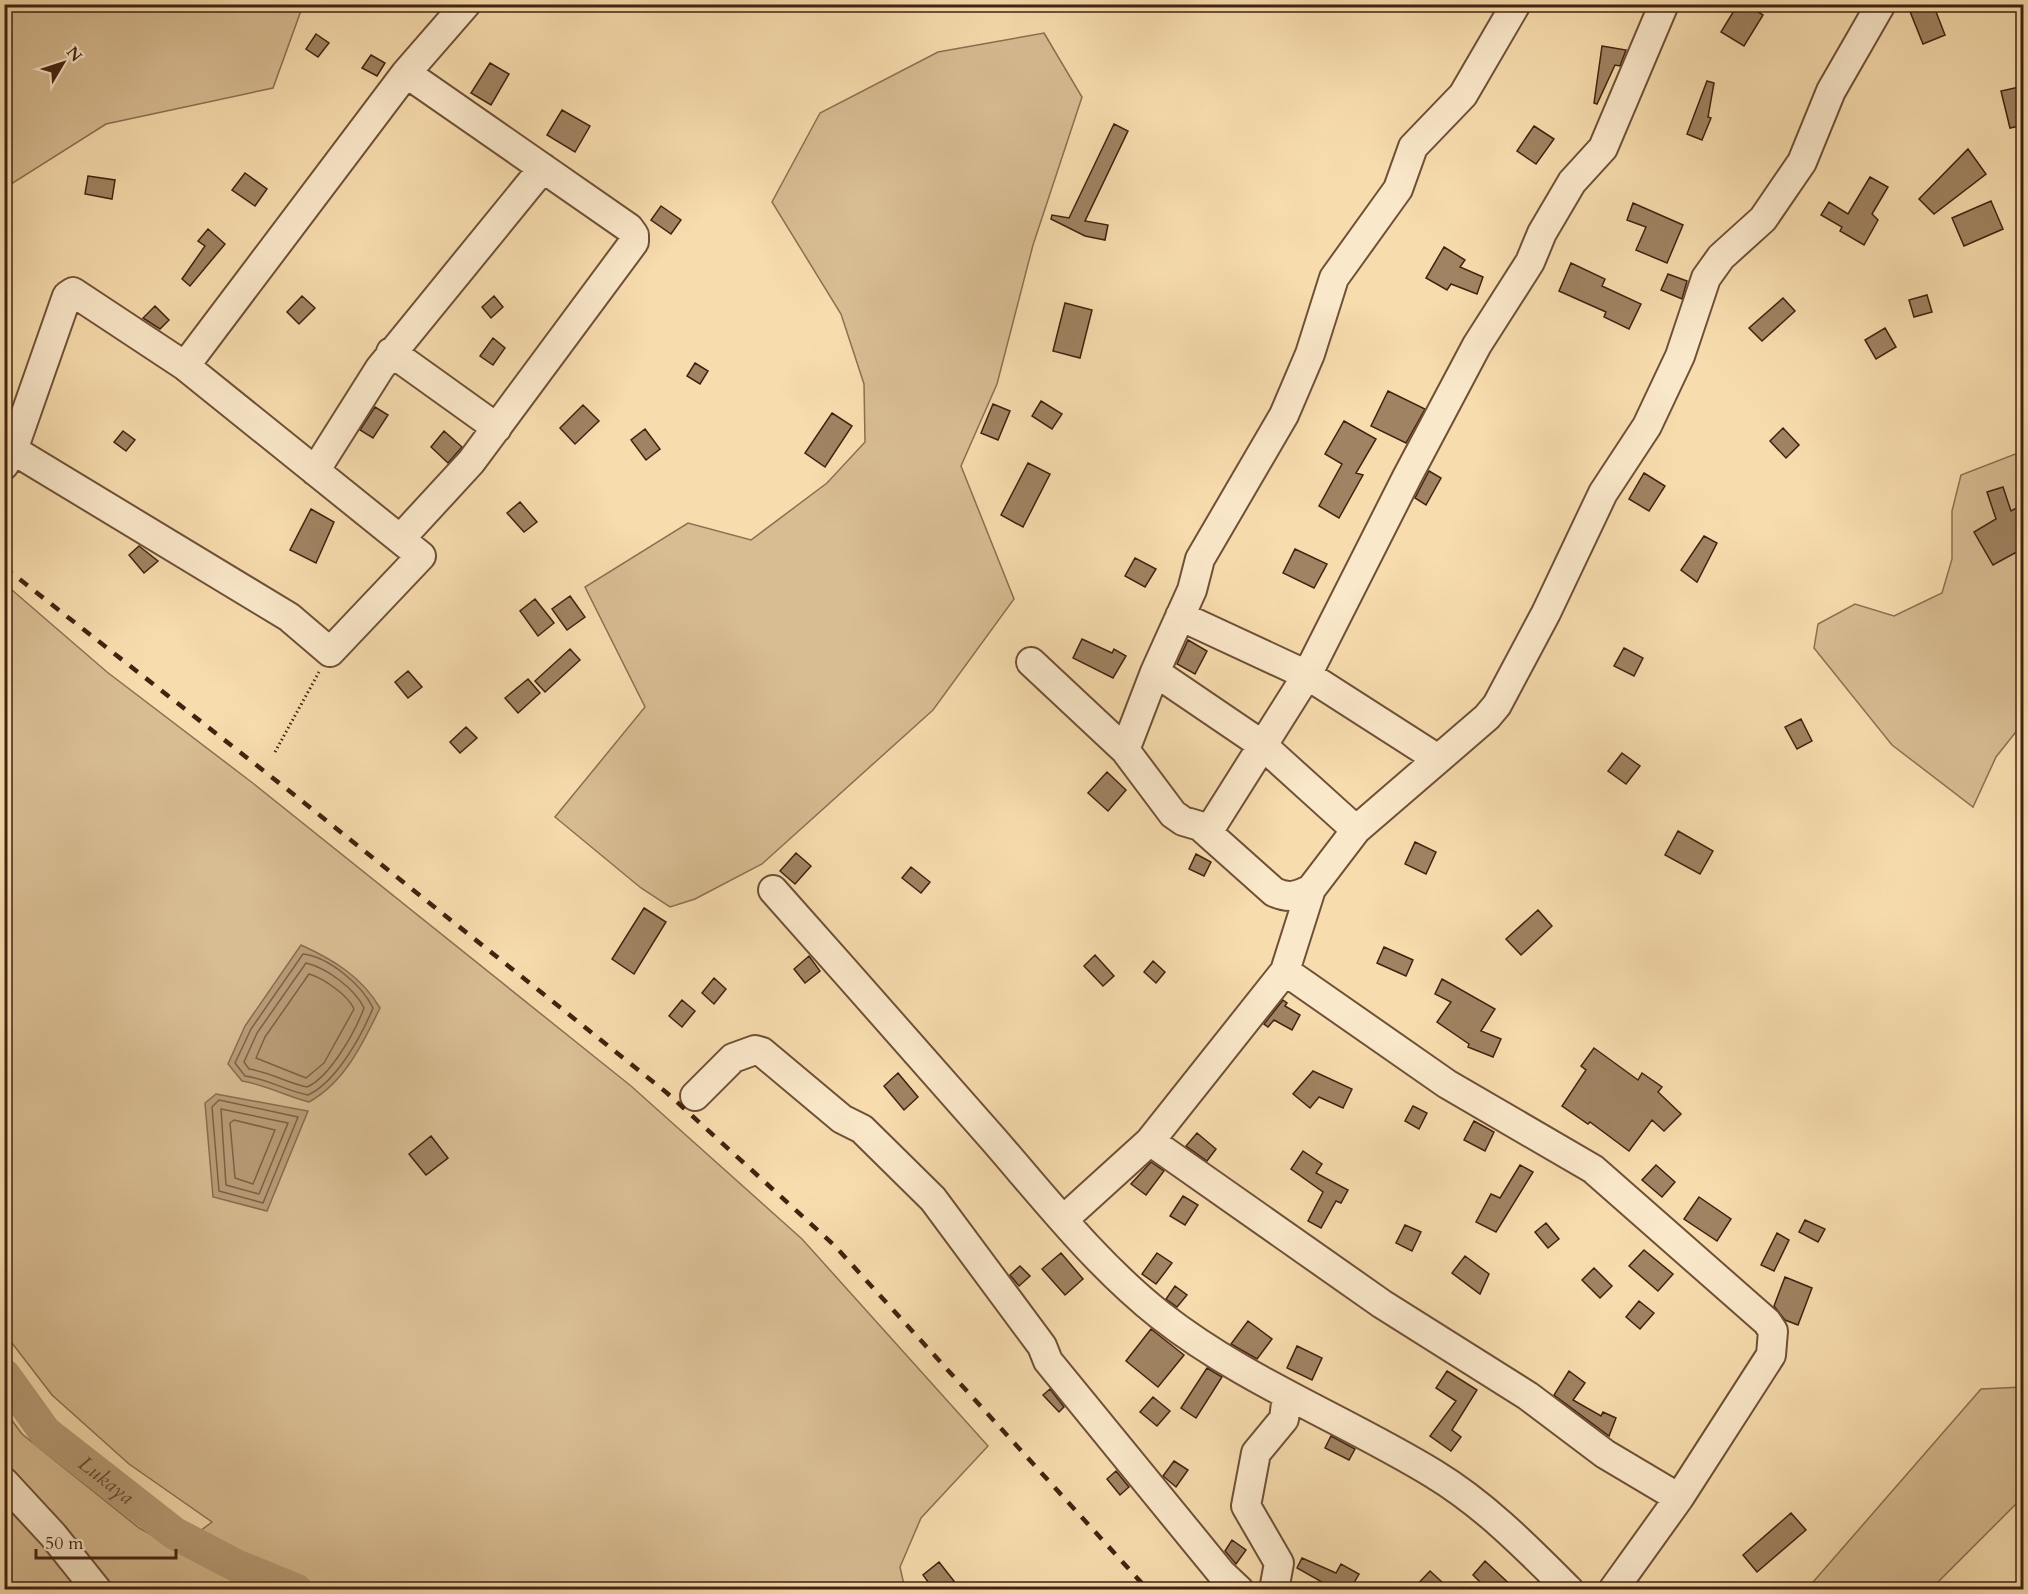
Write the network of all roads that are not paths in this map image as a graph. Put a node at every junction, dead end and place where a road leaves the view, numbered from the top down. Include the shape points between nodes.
1 (466, 4) edge
2 (1516, 4) edge
3 (1664, 4) edge
4 (1881, 4) edge
5 (406, 73) junction
6 (543, 168) junction
7 (392, 352) junction
8 (185, 366) junction
9 (497, 428) junction
10 (9, 458) edge
11 (315, 471) junction
12 (401, 538) junction
13 (1180, 616) junction
14 (1031, 662) dead end
15 (1155, 672) junction
16 (1307, 675) junction
17 (1261, 744) junction
18 (1125, 750) junction
19 (1438, 759) junction
20 (1356, 830) junction
21 (1208, 832) junction
22 (1311, 889) junction
23 (773, 890) dead end
24 (1285, 971) junction
25 (695, 1096) dead end
26 (1150, 1141) junction
27 (1063, 1220) junction
28 (1287, 1395) junction
29 (4, 1482) edge
30 (1679, 1498) junction
31 (98, 1590) edge
32 (1239, 1590) edge
33 (1274, 1590) edge
34 (1569, 1590) edge
35 (1613, 1590) edge

1 - 5 street
2 - 13 street via 1463,94 1413,147 1398,189 1334,278 1310,354 1284,415 1200,559
3 - 16 street via 1603,148 1569,188 1542,232 1530,262 1477,345
4 - 19 street via 1832,91 1802,162 1763,219 1721,257 1706,278 1685,345 1647,426 1603,493 1497,705
5 - 6 street
5 - 8 street
6 - 7 street
6 - 9 street via 629,228 634,242
7 - 9 street
7 - 11 street
8 - 10 street via 70,293
8 - 11 street
9 - 12 street
10 - 12 street via 289,617 330,652 418,561 418,551
11 - 12 street
13 - 15 street
13 - 16 street
14 - 18 street
15 - 17 street
15 - 18 street
16 - 17 street
16 - 19 street
17 - 20 street
17 - 21 street
18 - 21 street via 1173,814
19 - 20 street
20 - 22 street
21 - 22 street via 1274,892 1295,897
22 - 24 street
23 - 27 street
24 - 26 street
24 - 30 street via 1447,1084 1593,1168 1767,1322 1773,1331 1771,1355
25 - 32 street via 733,1058 755,1050 842,1119 866,1131 933,1199 1042,1346 1048,1361 1215,1566
26 - 27 street
26 - 30 street via 1382,1304 1528,1396 1605,1454
27 - 28 street via 1121,1281 1159,1314 1192,1339
28 - 33 street via 1284,1419 1256,1453 1246,1506 1279,1563
28 - 34 street via 1447,1483 1517,1537
29 - 31 street
30 - 35 street

